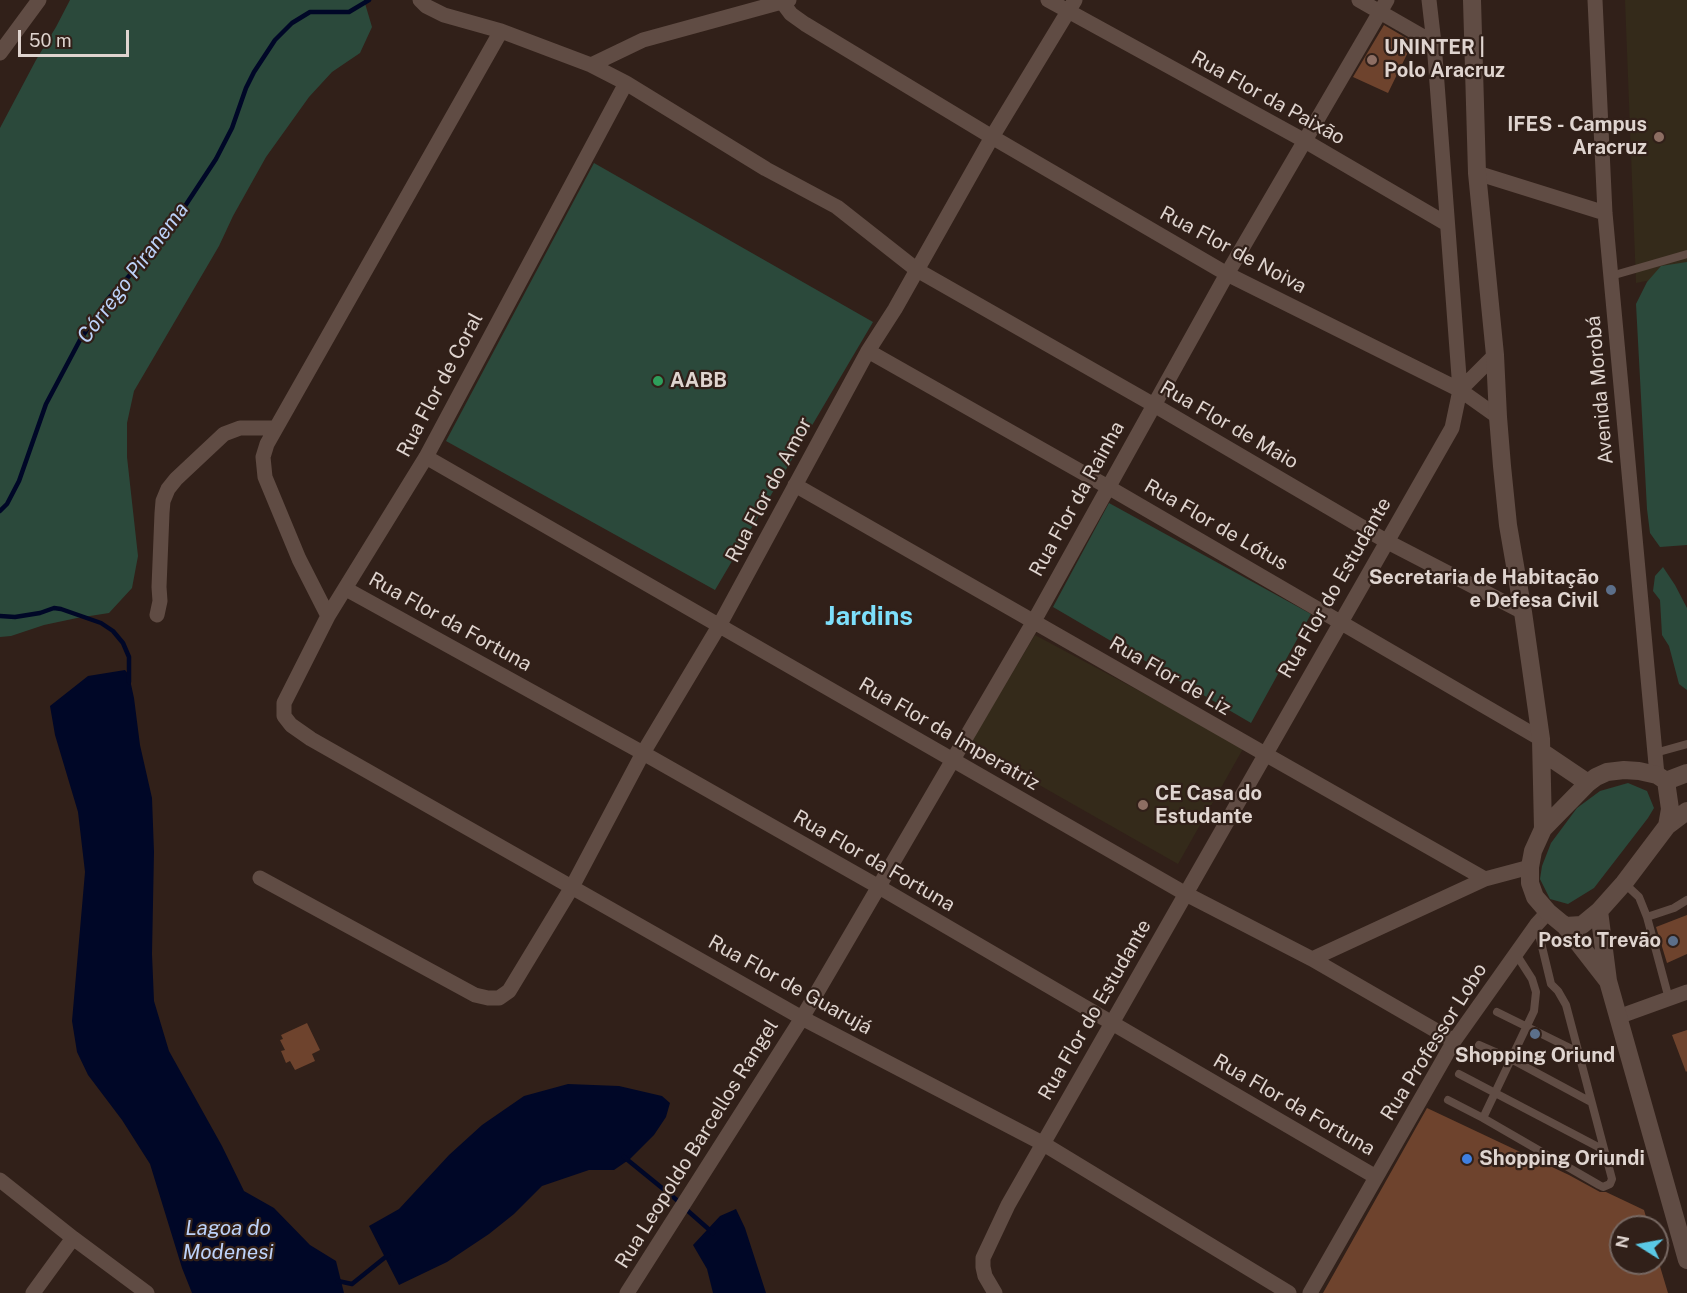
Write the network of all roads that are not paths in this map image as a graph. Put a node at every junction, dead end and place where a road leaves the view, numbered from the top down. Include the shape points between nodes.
1 (39, 0) edge
2 (420, 0) edge
3 (1048, 0) edge
4 (1359, 0) edge
5 (1429, 0) edge
6 (1472, 0) edge
7 (1595, 0) edge
8 (786, 1) edge
9 (1071, 6) edge
10 (1383, 6) edge
11 (501, 31) junction
12 (1434, 43) junction
13 (0, 53) edge
14 (591, 65) junction
15 (626, 83) junction
16 (992, 136) junction
17 (1305, 141) junction
18 (1477, 173) junction
19 (1605, 213) junction
20 (1447, 224) junction
21 (1687, 254) edge
22 (917, 270) junction
23 (1227, 274) junction
24 (1611, 276) junction
25 (868, 351) junction
26 (1496, 355) junction
27 (1460, 390) junction
28 (1154, 405) junction
29 (1498, 417) junction
30 (275, 428) junction
31 (426, 457) junction
32 (795, 485) junction
33 (1108, 486) junction
34 (1386, 542) junction
35 (346, 589) junction
36 (1523, 612) junction
37 (157, 615) dead end
38 (328, 616) junction
39 (1034, 621) junction
40 (1341, 622) junction
41 (719, 626) junction
42 (284, 703) joint
43 (1687, 744) edge
44 (1542, 745) junction
45 (643, 753) junction
46 (1655, 753) junction
47 (1265, 754) junction
48 (951, 760) junction
49 (1687, 772) edge
50 (1661, 778) junction
51 (1588, 783) junction
52 (1687, 811) edge
53 (1667, 826) junction
54 (1543, 829) junction
55 (1530, 867) junction
56 (260, 878) dead end
57 (1485, 879) junction
58 (1624, 883) junction
59 (572, 886) junction
60 (879, 887) junction
61 (1186, 894) junction
62 (1687, 900) edge
63 (1599, 910) junction
64 (1647, 917) junction
65 (1542, 918) junction
66 (1565, 926) junction
67 (1516, 954) junction
68 (1312, 959) junction
69 (1608, 981) junction
70 (1687, 992) edge
71 (1669, 999) junction
72 (1497, 1012) dead end
73 (1618, 1017) junction
74 (802, 1018) junction
75 (1112, 1023) junction
76 (1526, 1027) junction
77 (1454, 1041) junction
78 (1479, 1045) dead end
79 (1578, 1052) junction
80 (1511, 1059) junction
81 (1459, 1074) dead end
82 (1495, 1092) junction
83 (1448, 1100) dead end
84 (1591, 1102) junction
85 (1483, 1118) junction
86 (1042, 1143) junction
87 (1604, 1150) junction
88 (1376, 1177) junction
89 (0, 1180) edge
90 (73, 1238) junction
91 (1687, 1260) edge
92 (33, 1293) edge
93 (147, 1293) edge
94 (627, 1293) edge
95 (995, 1293) edge
96 (1289, 1293) edge
97 (1310, 1293) edge

1 - 13 street
2 - 11 street, Rua Flor de Maio via 444,15
3 - 9 street, Rua Flor da Paixão
4 - 10 street
5 - 12 street, Rua Flor do Estudante
6 - 18 main road
7 - 19 street, Avenida Morobá
8 - 14 street via 643,40
8 - 16 street, Rua Flor de Noiva via 791,14 805,24
9 - 16 street, Rua Flor do Amor
9 - 17 street, Rua Flor da Paixão
10 - 12 street
10 - 17 street, Rua Flor da Rainha
11 - 14 street, Rua Flor de Maio
11 - 30 street
12 - 20 street, Rua Flor do Estudante
14 - 15 street, Rua Flor de Maio
15 - 22 street, Rua Flor de Maio via 766,169 837,207
15 - 31 street, Rua Flor de Coral
16 - 22 street, Rua Flor do Amor
16 - 23 street, Rua Flor de Noiva
17 - 20 street, Rua Flor da Paixão
17 - 23 street, Rua Flor da Rainha
18 - 19 street
18 - 26 main road
19 - 24 street, Avenida Morobá
20 - 27 street, Rua Flor do Estudante
21 - 24 lane
22 - 25 street, Rua Flor do Amor
22 - 28 street, Rua Flor de Maio
23 - 27 street, Rua Flor de Noiva
23 - 28 street, Rua Flor da Rainha
24 - 46 street, Avenida Morobá
25 - 32 street, Rua Flor do Amor
25 - 33 street, Rua Flor de Lótus
26 - 27 street
26 - 29 main road
27 - 29 street, Rua Flor de Noiva
27 - 34 street, Rua Flor do Estudante via 1452,428
28 - 33 street, Rua Flor da Rainha
28 - 34 street, Rua Flor de Maio
29 - 36 main road via 1508,525
30 - 37 street via 240,428 224,434 168,489 163,501
30 - 38 street via 264,457 265,477
31 - 35 street, Rua Flor de Coral
31 - 41 street, Rua Flor da Imperatriz
32 - 39 street, Rua Flor de Liz
32 - 41 street, Rua Flor do Amor
33 - 39 street, Rua Flor da Rainha
33 - 40 street, Rua Flor de Lótus
34 - 36 street, Rua Flor de Maio
34 - 40 street, Rua Flor do Estudante
35 - 38 street, Rua Flor de Coral
35 - 45 street, Rua Flor da Fortuna
36 - 44 main road
38 - 42 street, Rua Flor de Coral
39 - 47 street, Rua Flor de Liz
39 - 48 street, Rua Flor da Rainha
40 - 44 street, Rua Flor de Lótus
40 - 47 street, Rua Flor do Estudante
41 - 45 street, Rua Flor do Amor
41 - 48 street, Rua Flor da Imperatriz
42 - 59 street, Rua Flor de Guarujá via 284,716 312,739
43 - 46 lane
44 - 51 main road
44 - 54 main road
45 - 59 street, Rua Flor do Amor
45 - 60 street, Rua Flor da Fortuna
46 - 50 street, Avenida Morobá
47 - 57 street, Rua Flor de Liz
47 - 61 street, Rua Flor do Estudante
48 - 60 street, Rua Flor da Rainha
48 - 61 street, Rua Flor da Imperatriz
49 - 50 main road
50 - 51 main road via 1624,770 1607,772
50 - 53 main road via 1670,809
51 - 54 main road
52 - 53 main road
53 - 58 main road
54 - 55 main road
55 - 57 street
55 - 65 main road via 1530,883
56 - 59 street, Rua Flor do Amor via 475,995 488,998 499,998 515,984
57 - 68 street
58 - 63 main road
58 - 64 lane via 1639,897
59 - 74 street, Rua Flor de Guarujá
60 - 74 street, Rua Flor da Rainha
60 - 75 street, Rua Flor da Fortuna
61 - 68 street, Rua Flor da Imperatriz
61 - 75 street, Rua Flor do Estudante
62 - 64 lane
63 - 66 main road via 1582,925
63 - 69 main road
64 - 71 lane
65 - 66 main road
65 - 67 street, Rua Professor Lobo
65 - 79 lane via 1551,984 1566,1005
66 - 69 main road
67 - 76 lane via 1536,992 1534,1011
67 - 77 street, Rua Professor Lobo
68 - 77 street, Rua Flor da Imperatriz
69 - 73 main road
70 - 71 street
71 - 73 street
72 - 76 lane
73 - 91 main road
74 - 86 street, Rua Flor de Guarujá
74 - 94 street, Rua Leopoldo Barcellos Rangel
75 - 86 street, Rua Flor do Estudante
75 - 88 street, Rua Flor da Fortuna
76 - 79 lane
76 - 80 lane
77 - 88 street, Rua Professor Lobo
78 - 80 lane
79 - 84 lane
80 - 82 lane
80 - 84 lane
81 - 82 lane
82 - 85 lane
82 - 87 lane
83 - 85 lane
84 - 87 lane
85 - 87 lane via 1603,1186 1610,1185 1612,1179
86 - 95 street, Rua Flor do Estudante via 983,1258 984,1276
86 - 96 street, Rua Flor de Guarujá
88 - 97 street, Rua Professor Lobo
89 - 90 street
90 - 92 street
90 - 93 street

